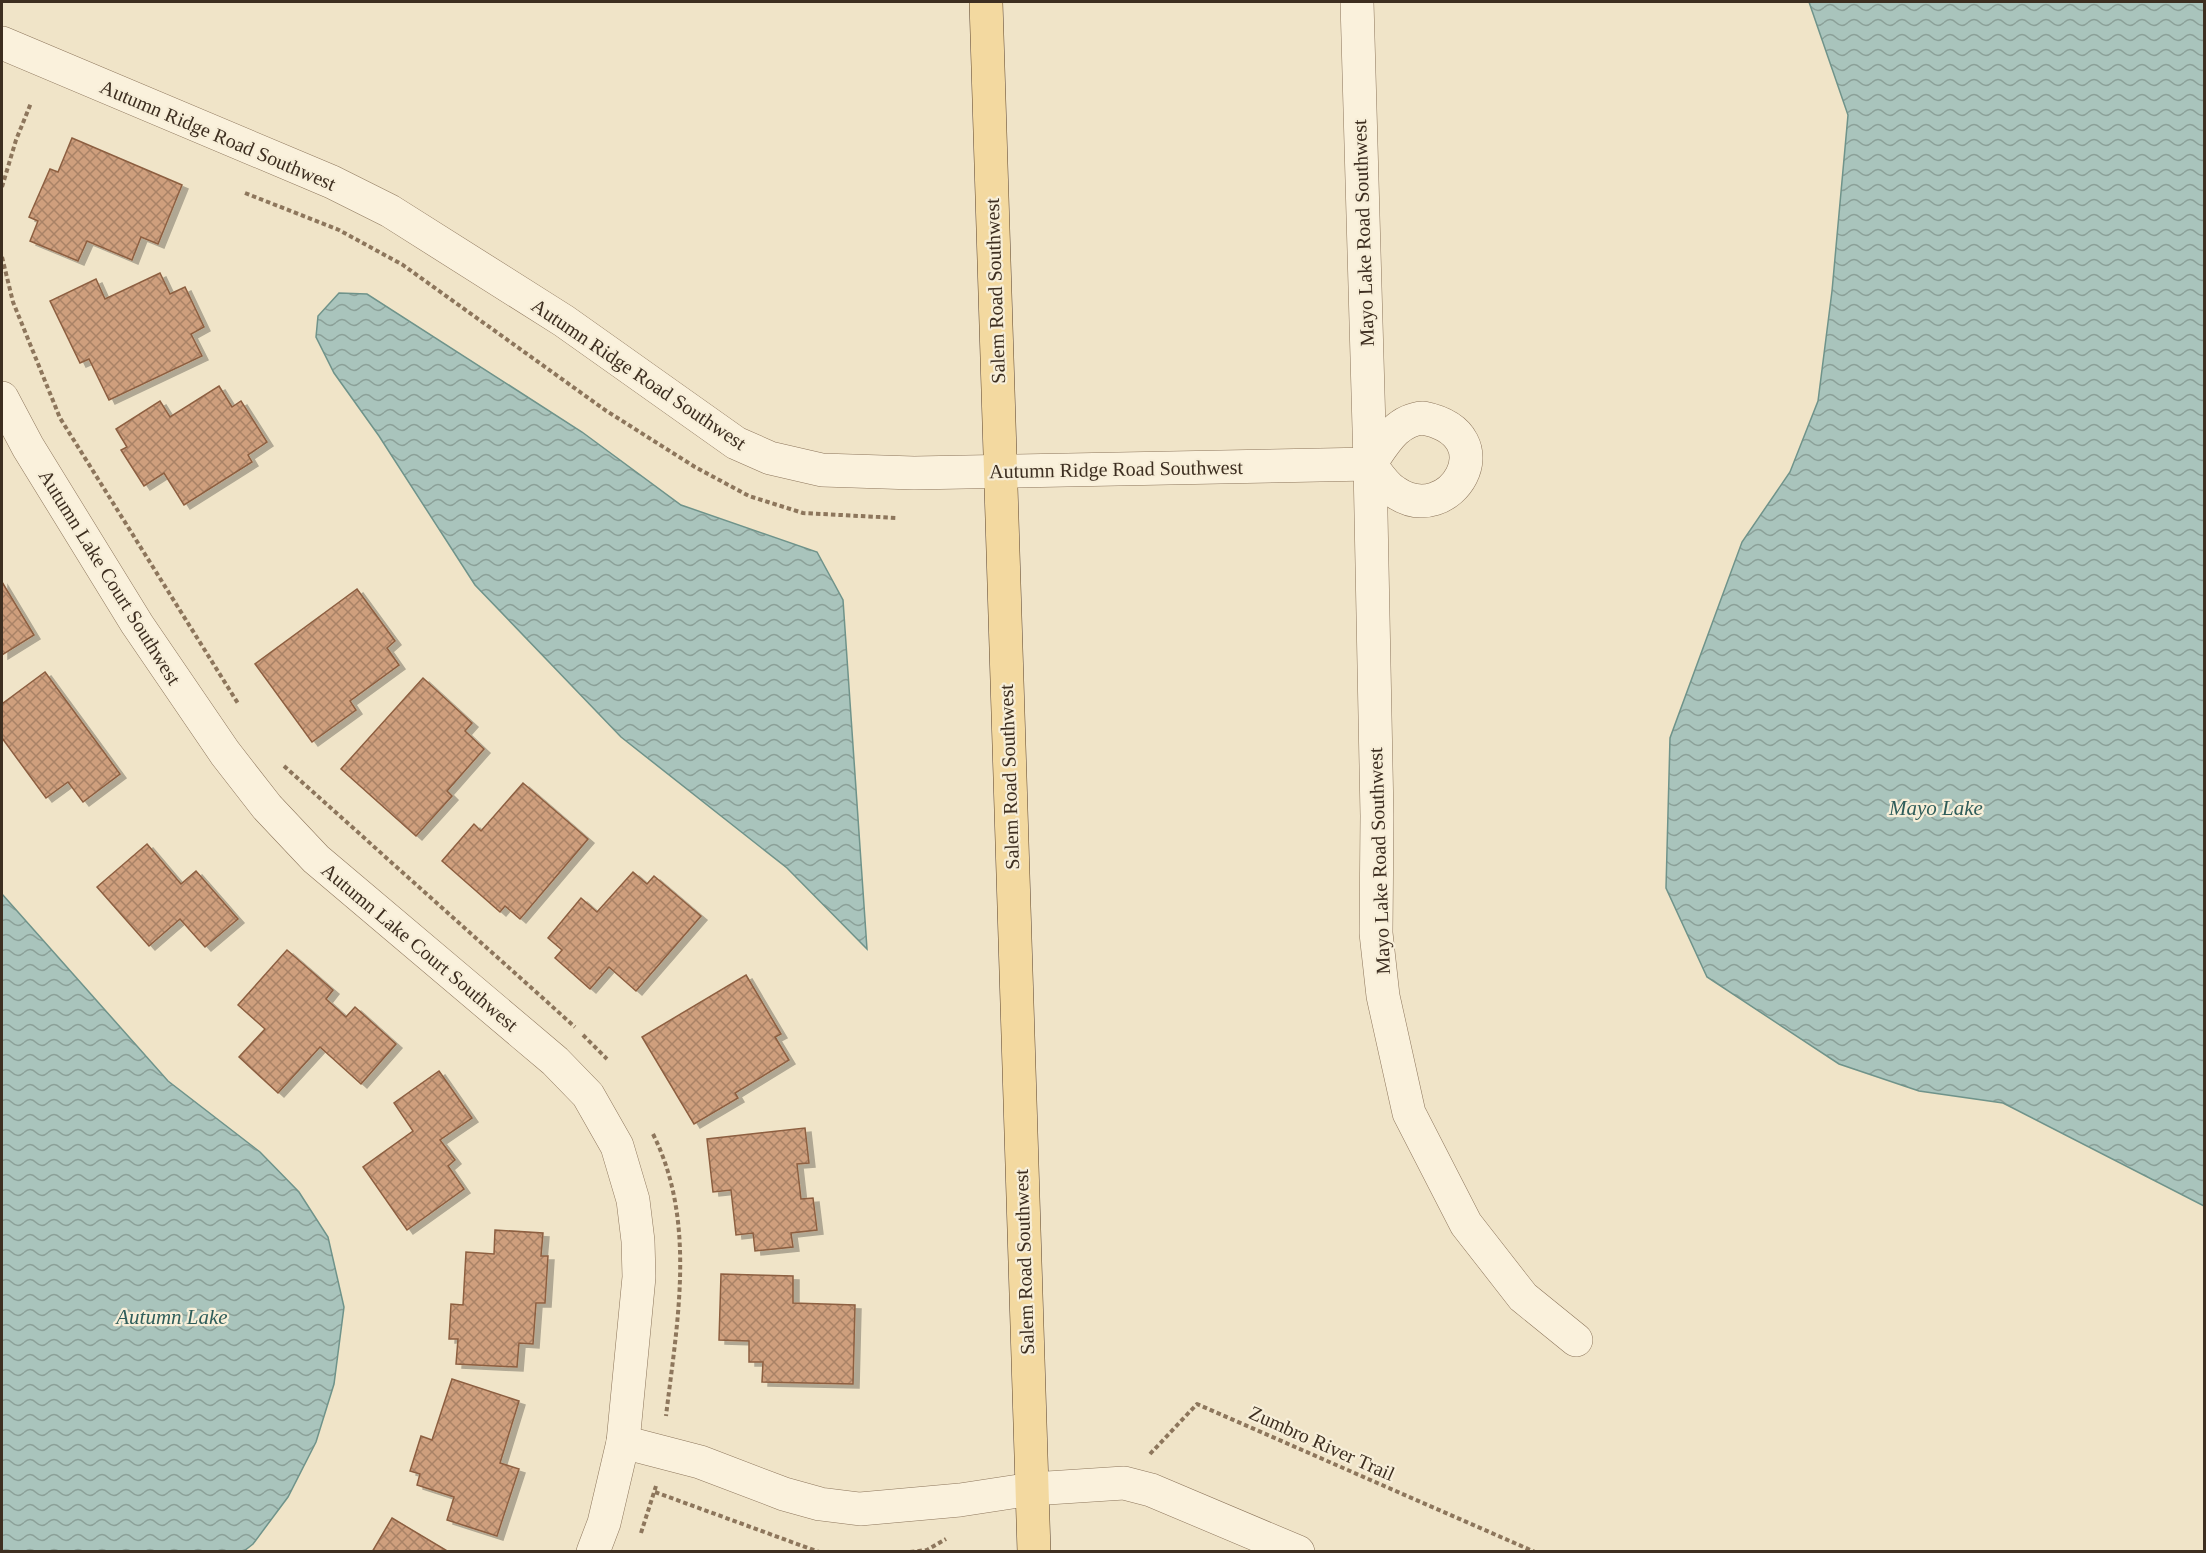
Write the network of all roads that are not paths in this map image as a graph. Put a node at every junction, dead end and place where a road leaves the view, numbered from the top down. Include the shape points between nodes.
1 (986, 2) edge
2 (1357, 2) edge
3 (4, 50) edge
4 (2, 399) edge
5 (1370, 464) junction
6 (1000, 471) junction
7 (1576, 1340) dead end
8 (623, 1442) junction
9 (1032, 1489) junction
10 (593, 1551) edge
11 (1034, 1551) edge
12 (1298, 1551) edge

1 - 6 main road, Salem Road Southwest
2 - 5 street, Mayo Lake Road Southwest
3 - 6 street, Autumn Ridge Road Southwest via 332,183 390,211 564,321 736,443 770,458 822,470
4 - 8 street, Autumn Lake Court Southwest via 137,624 267,807 316,859 555,1061 588,1095 617,1146 633,1200 638,1241 639,1277
5 - 6 street, Autumn Ridge Road Southwest
5 - 7 street, Mayo Lake Road Southwest via 1376,933 1383,996 1409,1113 1466,1224 1523,1297
6 - 9 main road, Salem Road Southwest
8 - 9 street via 662,1450 784,1494 860,1509
8 - 10 street, Autumn Lake Court Southwest via 604,1523
9 - 11 main road, Salem Road Southwest
9 - 12 street via 1124,1483 1151,1490

